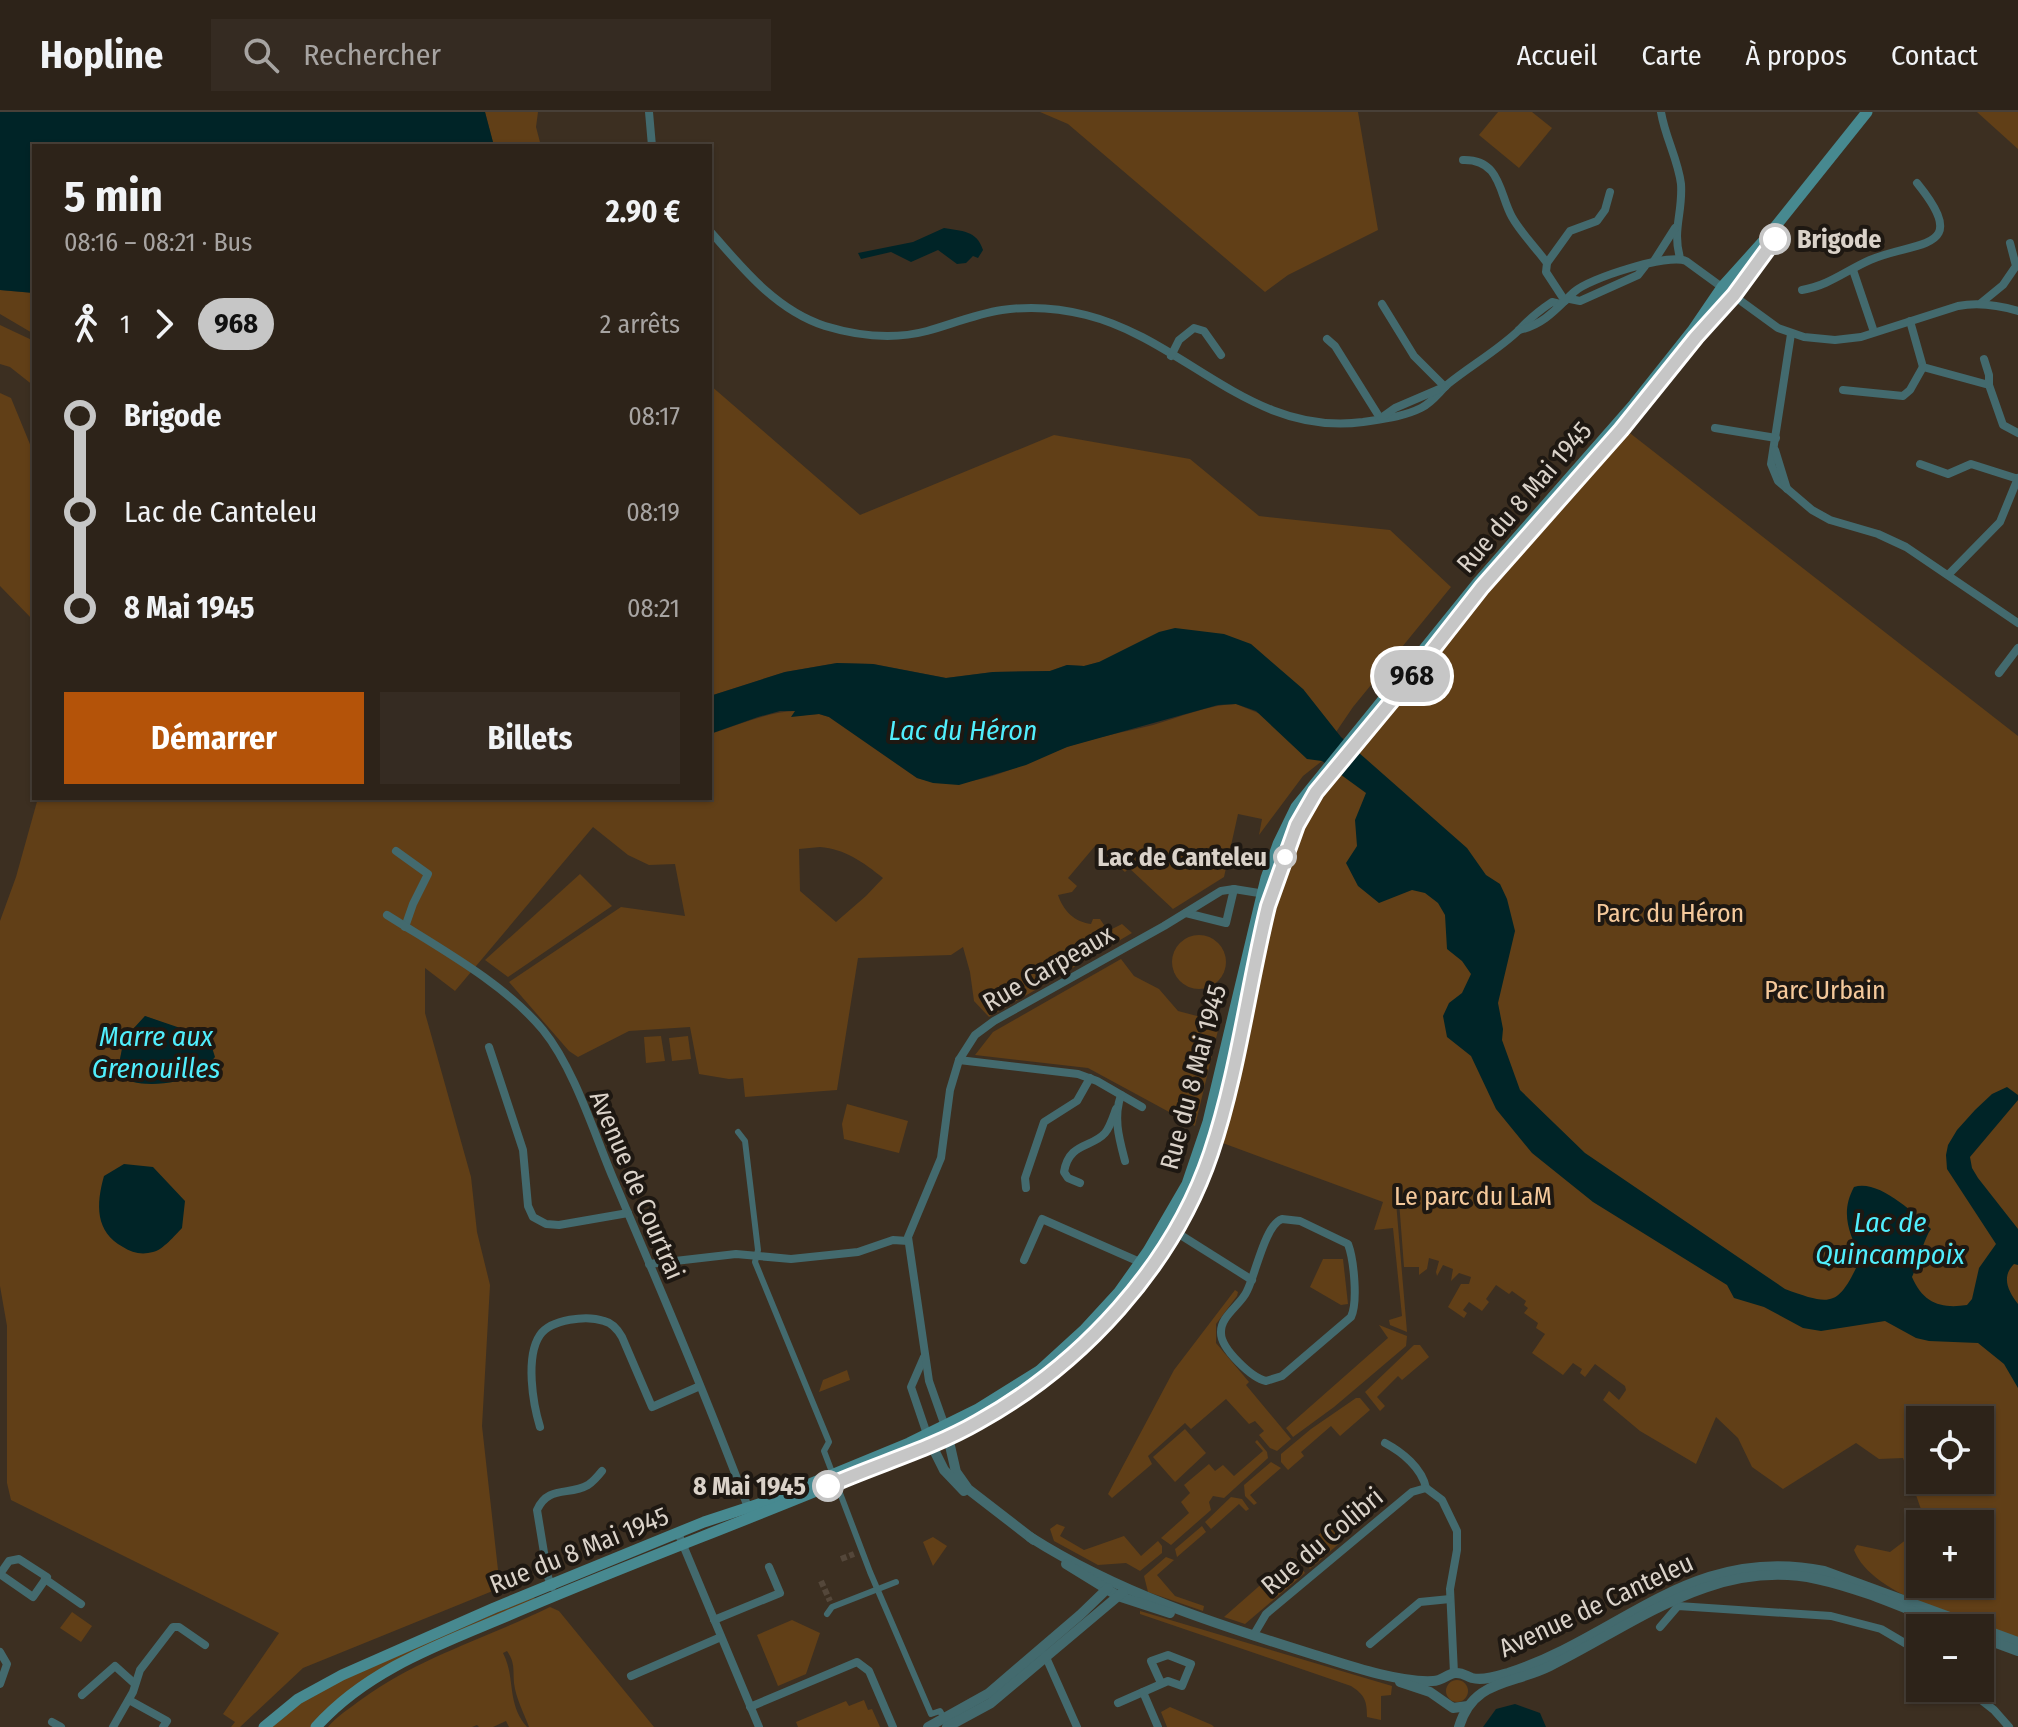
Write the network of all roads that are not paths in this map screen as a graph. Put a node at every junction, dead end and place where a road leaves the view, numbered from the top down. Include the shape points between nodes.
1 (649, 112) edge
2 (1661, 112) edge
3 (1867, 112) edge
4 (1875, 112) edge
5 (652, 144) edge
6 (1463, 160) dead end
7 (1917, 183) dead end
8 (1610, 192) dead end
9 (1675, 228) junction
10 (712, 233) edge
11 (2010, 243) dead end
12 (1680, 258) junction
13 (1547, 263) junction
14 (1649, 264) junction
15 (2017, 268) edge
16 (1853, 270) junction
17 (1722, 287) junction
18 (1802, 290) dead end
19 (1734, 295) junction
20 (1565, 301) junction
21 (1980, 303) junction
22 (1382, 304) dead end
23 (2018, 311) edge
24 (1910, 321) junction
25 (1874, 332) junction
26 (1791, 334) junction
27 (1327, 339) dead end
28 (1221, 355) dead end
29 (1171, 356) junction
30 (1984, 359) dead end
31 (1923, 367) junction
32 (1989, 385) junction
33 (1445, 387) junction
34 (1843, 390) dead end
35 (1380, 418) junction
36 (1715, 428) dead end
37 (2018, 433) edge
38 (1776, 438) junction
39 (1920, 464) dead end
40 (2018, 478) edge
41 (1949, 574) junction
42 (2018, 623) edge
43 (2018, 648) edge
44 (1999, 673) dead end
45 (1356, 739) junction
46 (396, 851) dead end
47 (1234, 889) junction
48 (1267, 894) junction
49 (1186, 913) junction
50 (387, 915) dead end
51 (405, 927) junction
52 (489, 1047) dead end
53 (959, 1060) junction
54 (1090, 1078) junction
55 (1121, 1095) junction
56 (1142, 1107) dead end
57 (1116, 1109) junction
58 (738, 1132) dead end
59 (1125, 1161) dead end
60 (1080, 1183) dead end
61 (1026, 1188) dead end
62 (628, 1213) junction
63 (1169, 1228) junction
64 (908, 1241) junction
65 (757, 1256) junction
66 (1024, 1260) dead end
67 (649, 1264) junction
68 (1145, 1265) junction
69 (1252, 1280) junction
70 (925, 1352) junction
71 (700, 1386) junction
72 (540, 1427) dead end
73 (947, 1432) junction
74 (929, 1440) junction
75 (1385, 1443) dead end
76 (602, 1471) dead end
77 (835, 1478) junction
78 (1426, 1488) junction
79 (982, 1502) junction
80 (750, 1513) junction
81 (678, 1533) junction
82 (683, 1545) junction
83 (862, 1551) junction
84 (854, 1554) tunnel mouth
85 (0, 1555) edge
86 (9, 1561) junction
87 (769, 1567) dead end
88 (0, 1574) edge
89 (45, 1579) junction
90 (896, 1582) dead end
91 (1108, 1587) junction
92 (877, 1589) junction
93 (554, 1591) junction
94 (1122, 1593) junction
95 (1450, 1599) junction
96 (81, 1604) dead end
97 (827, 1614) dead end
98 (1916, 1614) edge
99 (714, 1620) junction
100 (1660, 1627) dead end
101 (1253, 1636) junction
102 (721, 1637) junction
103 (1994, 1642) edge
104 (2018, 1642) edge
105 (1370, 1644) dead end
106 (1906, 1644) edge
107 (205, 1645) dead end
108 (2018, 1651) edge
109 (0, 1652) edge
110 (1044, 1652) junction
111 (1349, 1665) junction
112 (1450, 1675) junction
113 (631, 1676) dead end
114 (1468, 1676) junction
115 (1161, 1683) junction
116 (0, 1684) edge
117 (135, 1684) junction
118 (1143, 1692) junction
119 (82, 1695) dead end
120 (129, 1700) junction
121 (1472, 1701) junction
122 (1984, 1702) edge
123 (1118, 1703) dead end
124 (1445, 1703) junction
125 (750, 1707) junction
126 (52, 1722) dead end
127 (947, 1725) edge
128 (755, 1726) edge
129 (61, 1727) edge
130 (113, 1727) edge
131 (163, 1727) edge
132 (264, 1727) edge
133 (316, 1727) edge
134 (893, 1727) edge
135 (928, 1727) edge
136 (1077, 1727) edge
137 (1158, 1727) edge
138 (1456, 1727) edge
139 (2009, 1727) edge

1 - 5 street
2 - 9 street via 1680,179
3 - 17 main road, Rue du 8 Mai 1945
4 - 19 main road, Rue du 8 Mai 1945
6 - 13 street via 1477,161 1498,179 1512,217
7 - 16 street via 1938,212 1934,237 1925,245 1880,256
8 - 13 street via 1597,221 1570,231
9 - 12 street
9 - 14 street
10 - 29 street via 779,302 834,328 902,336 1002,310 1055,310 1108,322
11 - 15 street
12 - 14 street
12 - 17 street
13 - 20 street via 1544,268
14 - 20 street via 1598,279
15 - 21 street
16 - 18 street
16 - 25 street
17 - 19 street
17 - 45 main road, Rue du 8 Mai 1945 via 1634,404 1479,581
19 - 26 street
19 - 45 main road, Rue du 8 Mai 1945
20 - 33 street via 1552,302
21 - 23 street
21 - 24 street
22 - 33 street via 1414,356
24 - 25 street
24 - 31 street
25 - 26 street via 1835,340
26 - 38 street
27 - 35 street
28 - 29 street via 1204,331 1194,328
29 - 35 street via 1294,419 1330,424
30 - 32 street
31 - 32 street
31 - 34 street via 1903,396
32 - 37 street via 2003,425
33 - 35 street via 1419,409
36 - 38 street
38 - 41 street via 1787,489 1824,517 1887,537
39 - 40 street via 1948,474 1971,464
40 - 41 street via 2000,522
41 - 42 street
43 - 44 street
45 - 48 main road, Rue du 8 Mai 1945 via 1288,821 1273,857
46 - 51 street via 428,874
47 - 48 street
47 - 49 street, Rue Carpeaux via 1221,891
47 - 49 street via 1226,923
48 - 63 main road, Rue du 8 Mai 1945 via 1208,1122
49 - 53 street, Rue Carpeaux via 994,1021 975,1035
50 - 51 street, Avenue de Courtrai
51 - 62 street, Avenue de Courtrai via 509,996 544,1031 568,1070
52 - 62 street via 523,1150 533,1217 559,1225
53 - 54 street
53 - 64 street, Rue Carpeaux via 941,1158
54 - 55 street
54 - 61 street via 1077,1101 1044,1122
55 - 56 street
55 - 57 street
57 - 59 street
57 - 60 street via 1103,1135 1082,1145 1065,1165 1066,1177
58 - 65 street via 745,1141
62 - 67 street, Avenue de Courtrai
63 - 68 main road, Rue du 8 Mai 1945
63 - 69 street
64 - 65 street via 791,1259
64 - 70 street
65 - 67 street
65 - 77 street via 755,1262 829,1442 824,1451
66 - 68 street via 1042,1219
67 - 71 street, Avenue de Courtrai
68 - 73 main road, Rue du 8 Mai 1945 via 1097,1332 1054,1371 1003,1408
69 - 69 street via 1274,1222 1293,1219 1348,1244 1355,1307 1351,1317 1282,1376 1260,1380 1227,1348 1221,1333
70 - 73 street
70 - 74 street via 911,1387
71 - 72 street via 652,1407 615,1327 594,1319 561,1323 547,1328 535,1344 531,1394
71 - 80 street, Avenue de Courtrai
73 - 74 main road, Rue du 8 Mai 1945
73 - 79 street via 958,1476
74 - 77 main road, Rue du 8 Mai 1945
74 - 79 street via 948,1477
75 - 78 street via 1400,1450
76 - 93 street via 584,1487 552,1493 540,1502 537,1510
77 - 80 main road, Rue du 8 Mai 1945
77 - 83 street
78 - 95 street via 1440,1496 1456,1526
78 - 101 street, Rue du Colibri via 1412,1492 1266,1614
79 - 91 street via 1077,1573
80 - 81 main road, Rue du 8 Mai 1945
80 - 82 main road, Rue du 8 Mai 1945
81 - 82 street
81 - 93 main road, Rue du 8 Mai 1945
82 - 93 main road, Rue du 8 Mai 1945
82 - 99 street
83 - 84 street
83 - 92 street
85 - 86 street
86 - 88 street
86 - 89 street via 22,1560
87 - 99 street via 780,1593
88 - 89 street via 33,1597
89 - 96 street
90 - 92 street
91 - 94 street
91 - 110 street
92 - 97 street via 831,1604
92 - 127 street via 931,1714 940,1711
93 - 132 main road, Rue du 8 Mai 1945 via 494,1608 321,1686
93 - 133 main road, Rue du 8 Mai 1945 via 386,1670
94 - 101 street
94 - 110 street
95 - 105 street via 1420,1602
95 - 112 street
98 - 121 street, Avenue de Canteleu via 1818,1579 1740,1578 1688,1592 1552,1665 1485,1689
99 - 102 street
100 - 106 street via 1678,1606 1831,1616 1881,1629
101 - 111 street
102 - 113 street
102 - 125 street
103 - 108 street
104 - 114 street, Avenue de Canteleu via 1824,1571 1750,1567 1690,1582 1527,1666 1481,1679
107 - 117 street via 173,1627
109 - 116 street via 7,1664
110 - 127 street via 991,1703
110 - 136 street
111 - 112 street via 1430,1681
111 - 124 street via 1426,1690
112 - 114 street
112 - 124 street via 1440,1688
114 - 121 street via 1475,1685
115 - 115 street via 1182,1686 1191,1664 1168,1655 1151,1661
115 - 118 street
117 - 119 street via 115,1666
117 - 120 street
118 - 123 street
118 - 137 street
120 - 130 street
120 - 131 street via 167,1721
121 - 124 street via 1458,1709
121 - 138 street
122 - 139 street
124 - 138 street
125 - 128 street
125 - 134 street via 857,1662 869,1671
126 - 129 street
127 - 135 street

